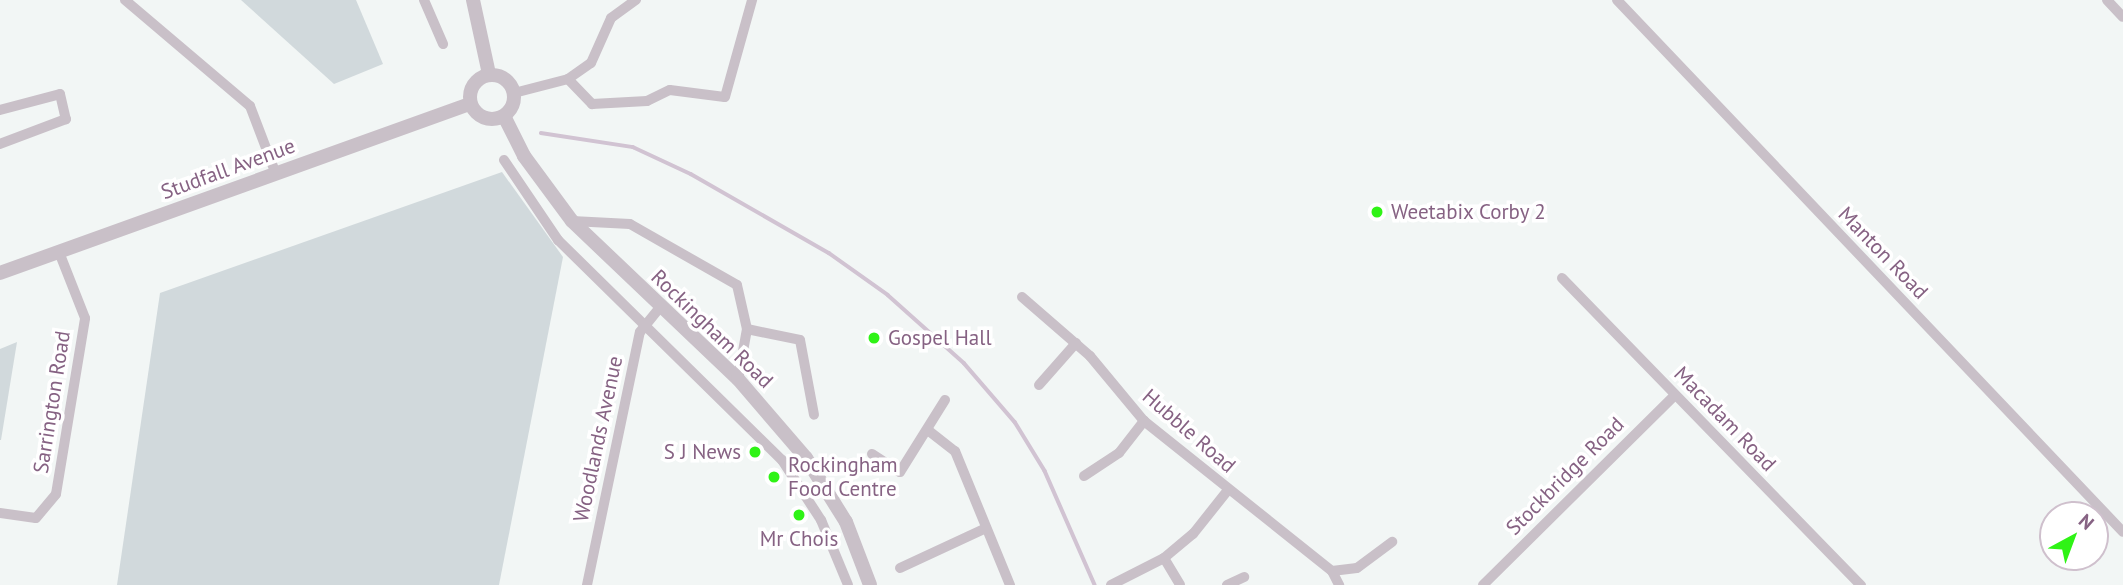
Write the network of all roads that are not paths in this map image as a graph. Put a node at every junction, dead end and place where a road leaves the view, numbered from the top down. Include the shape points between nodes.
1 (125, 0) edge
2 (425, 0) edge
3 (473, 0) edge
4 (636, 0) edge
5 (752, 0) edge
6 (1617, 0) edge
7 (2107, 0) edge
8 (2123, 17) edge
9 (443, 44) dead end
10 (489, 75) junction
11 (568, 79) junction
12 (514, 93) junction
13 (470, 104) junction
14 (0, 110) edge
15 (504, 116) junction
16 (0, 144) edge
17 (504, 160) dead end
18 (276, 174) junction
19 (572, 221) junction
20 (59, 252) junction
21 (0, 273) edge
22 (1562, 278) dead end
23 (1022, 297) dead end
24 (660, 307) junction
25 (644, 324) junction
26 (747, 329) junction
27 (1076, 343) junction
28 (738, 379) junction
29 (1039, 385) dead end
30 (1675, 395) junction
31 (945, 400) dead end
32 (814, 415) dead end
33 (1144, 421) junction
34 (929, 431) junction
35 (872, 454) dead end
36 (1084, 476) dead end
37 (1228, 490) junction
38 (0, 513) edge
39 (986, 528) junction
40 (2123, 532) edge
41 (854, 542) junction
42 (1392, 542) dead end
43 (834, 549) junction
44 (1164, 558) junction
45 (900, 568) dead end
46 (1332, 571) junction
47 (1244, 577) dead end
48 (587, 585) edge
49 (848, 585) edge
50 (870, 585) edge
51 (1010, 585) edge
52 (1111, 585) edge
53 (1180, 585) edge
54 (1227, 585) edge
55 (1339, 585) edge
56 (1483, 585) edge
57 (1861, 585) edge

1 - 18 street via 250,106
2 - 9 street
3 - 10 street
4 - 11 street via 611,18 591,63
5 - 11 street via 725,97 670,90 648,101 592,104
6 - 40 street, Manton Road
7 - 8 street
10 - 12 street via 504,78
10 - 13 street via 475,82
11 - 12 street
12 - 15 street
13 - 15 street via 481,117
13 - 18 street, Studfall Avenue
14 - 16 street via 60,94 66,119
15 - 19 street, Rockingham Road via 524,156
17 - 25 street via 558,240
18 - 20 street, Studfall Avenue
19 - 24 street, Rockingham Road
19 - 26 street via 630,224 737,285
20 - 21 street, Studfall Avenue
20 - 38 street, Sarrington Road via 85,318 57,494 36,518
22 - 30 street, Macadam Road
23 - 27 street, Hubble Road
24 - 25 street
24 - 28 street, Rockingham Road
25 - 43 street via 782,460
25 - 48 street, Woodlands Avenue
26 - 28 street
26 - 32 street via 800,340
27 - 29 street
27 - 33 street, Hubble Road
28 - 41 street, Rockingham Road via 806,458
30 - 56 street, Stockbridge Road
30 - 57 street, Macadam Road
31 - 34 street
33 - 36 street via 1119,453
33 - 37 street, Hubble Road
34 - 35 street via 900,472
34 - 39 street via 954,451
37 - 44 street via 1193,534
37 - 46 street, Hubble Road
39 - 45 street
39 - 51 street
41 - 43 street
41 - 50 street, Rockingham Road
42 - 46 street via 1357,568
43 - 49 street
44 - 52 street
44 - 53 street
46 - 55 street, Hubble Road
47 - 54 street

